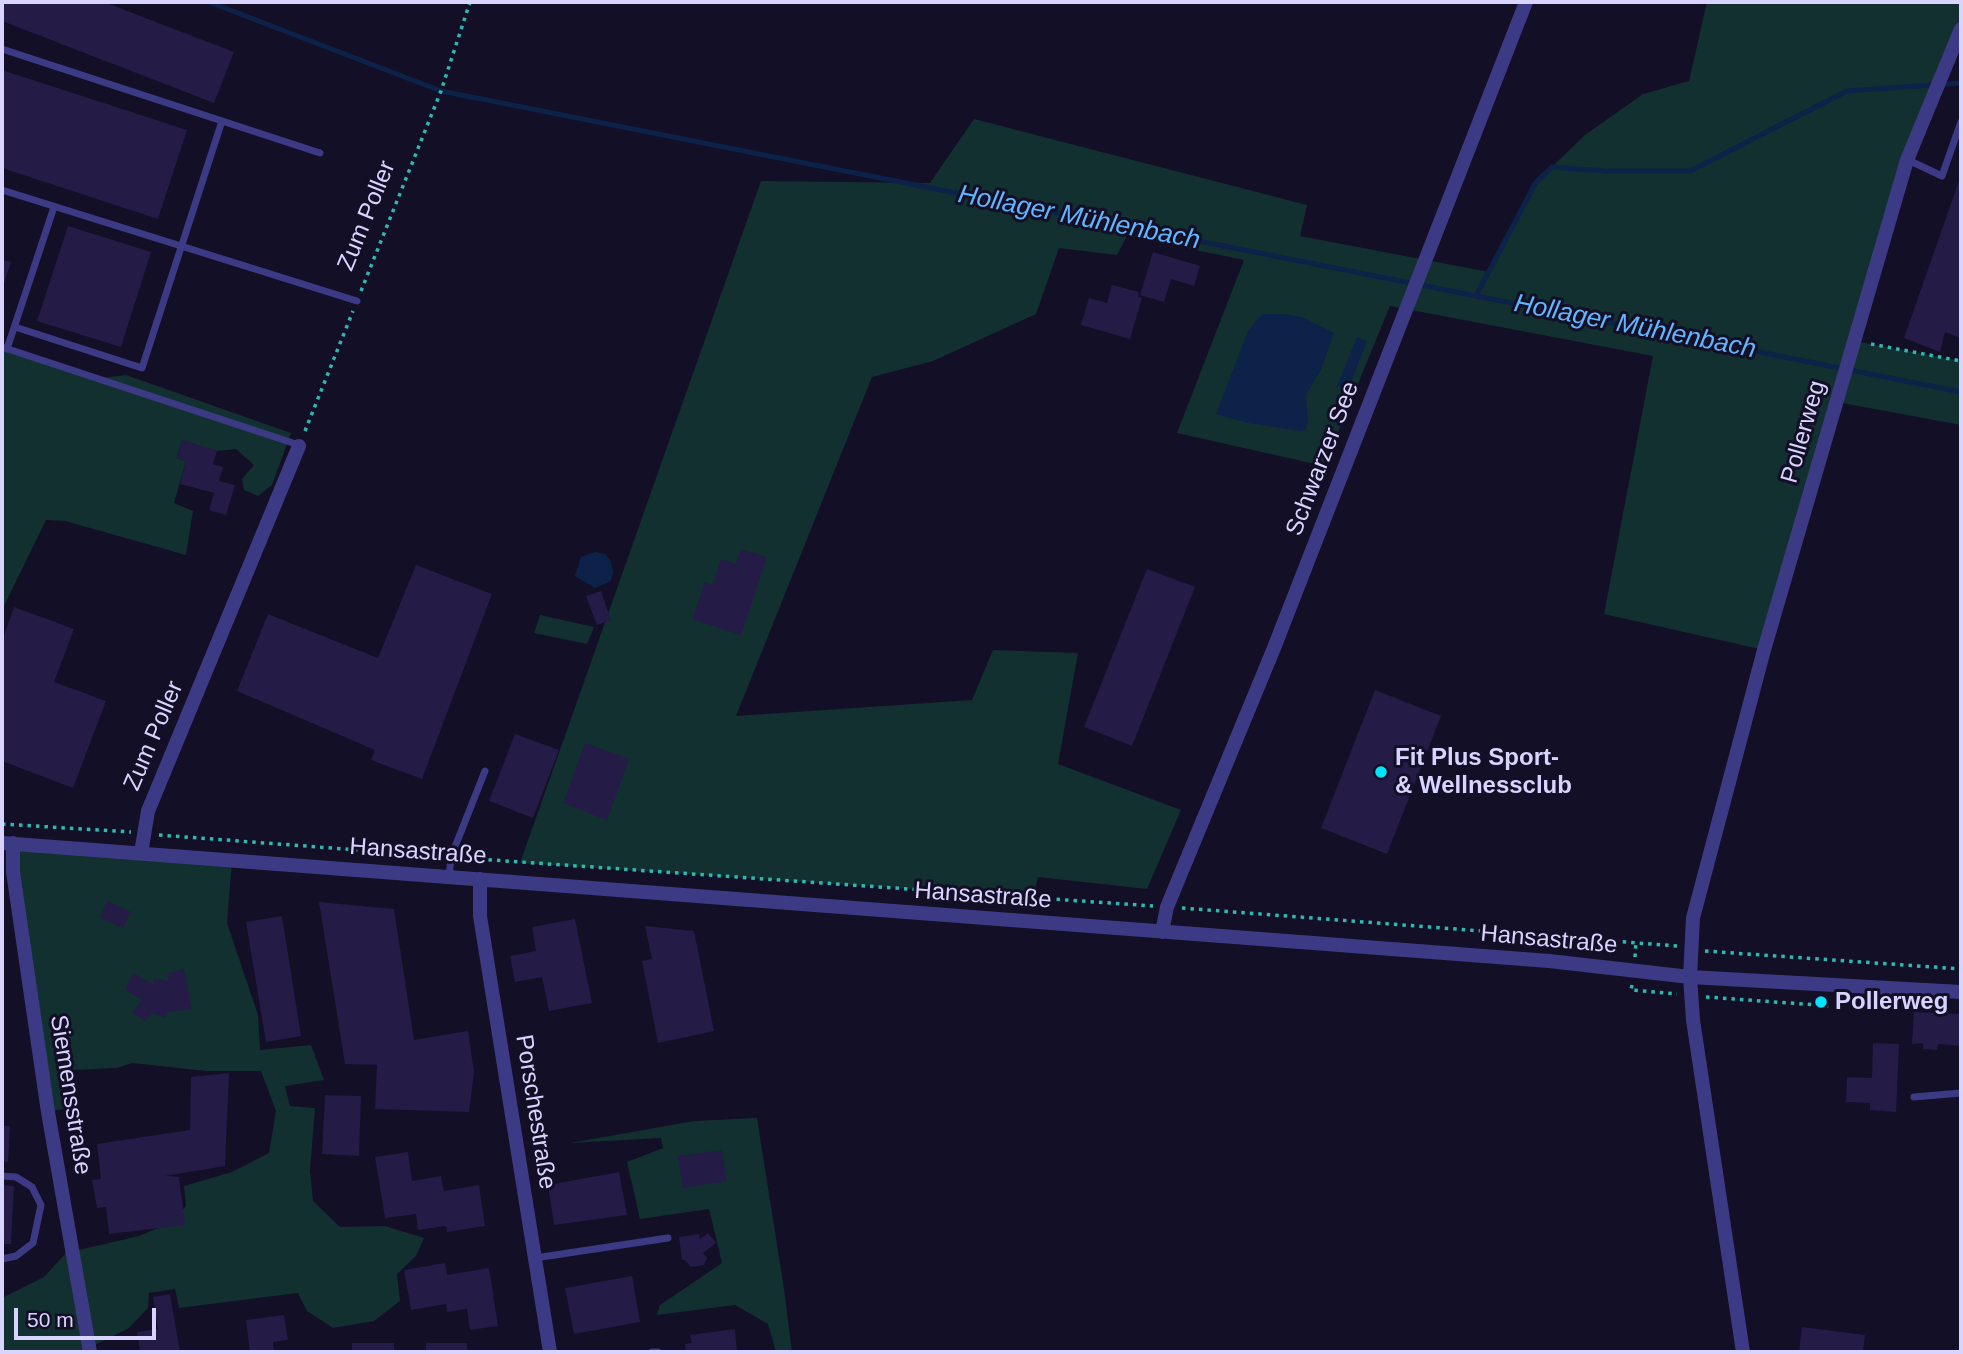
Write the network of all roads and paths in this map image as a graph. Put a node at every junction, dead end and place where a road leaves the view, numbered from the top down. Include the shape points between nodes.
1 (470, 2) edge
2 (1526, 2) edge
3 (1961, 29) edge
4 (2, 49) edge
5 (222, 121) junction
6 (1961, 122) edge
7 (320, 153) dead end
8 (1907, 160) junction
9 (2, 190) edge
10 (54, 207) junction
11 (183, 247) junction
12 (357, 301) junction
13 (15, 327) junction
14 (1853, 340) junction
15 (5, 348) edge
16 (1961, 361) edge
17 (299, 446) junction
18 (485, 771) dead end
19 (2, 824) edge
20 (143, 833) junction
21 (8, 843) edge
22 (141, 853) junction
23 (451, 857) junction
24 (449, 877) junction
25 (480, 879) junction
26 (1167, 907) junction
27 (1162, 932) junction
28 (1691, 948) junction
29 (1961, 970) edge
30 (1690, 977) junction
31 (1961, 992) edge
32 (1961, 1093) edge
33 (1914, 1097) dead end
34 (2, 1176) edge
35 (668, 1238) dead end
36 (535, 1258) junction
37 (2, 1259) edge
38 (90, 1352) edge
39 (550, 1352) edge
40 (1743, 1352) edge

1 - 12 path, Zum Poller via 441,92
2 - 26 street, Schwarzer See via 1226,770
3 - 8 street, Pollerweg
4 - 5 lane
5 - 7 lane
5 - 11 lane
6 - 8 lane via 1942,176
8 - 14 street, Pollerweg
9 - 10 lane
10 - 11 lane
10 - 13 lane
11 - 12 lane
11 - 13 lane via 142,368
12 - 17 path, Zum Poller
13 - 15 lane
14 - 16 path
14 - 28 street, Pollerweg via 1764,650 1693,918
15 - 17 lane
17 - 20 street, Zum Poller via 148,811
18 - 23 lane
19 - 20 path
20 - 22 street, Zum Poller
20 - 23 path
21 - 22 street, Hansastraße
21 - 38 street, Siemensstraße
22 - 24 street, Hansastraße
23 - 24 lane
23 - 26 path
24 - 25 street, Hansastraße
25 - 27 street, Hansastraße
25 - 36 street, Porschestraße via 480,916
26 - 27 street, Schwarzer See
26 - 28 path
27 - 30 street, Hansastraße via 1549,961
28 - 29 path
28 - 30 street, Pollerweg
30 - 31 street, Hansastraße
30 - 40 street, Pollerweg
32 - 33 lane
34 - 37 lane via 16,1177 32,1187 41,1205 33,1243 16,1256
35 - 36 lane
36 - 39 street, Porschestraße

